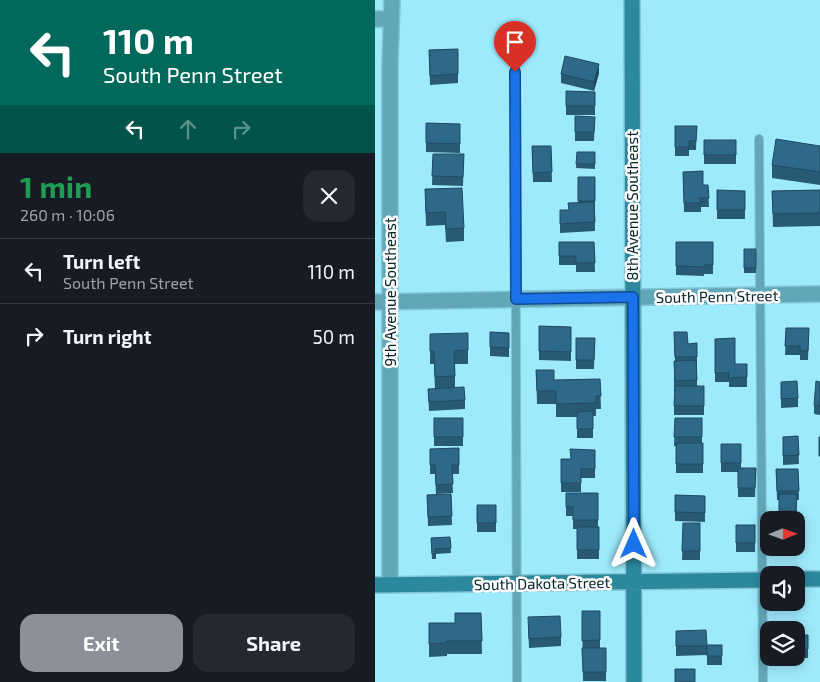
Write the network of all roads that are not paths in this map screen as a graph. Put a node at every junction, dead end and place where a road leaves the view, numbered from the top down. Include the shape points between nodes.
1 (392, 0) edge
2 (632, 0) edge
3 (375, 19) edge
4 (391, 19) junction
5 (515, 53) dead end
6 (759, 139) dead end
7 (820, 294) edge
8 (760, 296) junction
9 (633, 297) junction
10 (516, 299) junction
11 (375, 302) edge
12 (390, 302) junction
13 (766, 566) edge
14 (820, 579) edge
15 (760, 580) edge
16 (805, 580) edge
17 (634, 582) junction
18 (516, 583) junction
19 (383, 585) edge
20 (765, 611) edge
21 (517, 682) edge
22 (634, 682) edge
23 (763, 682) edge

1 - 4 street, 9th Avenue Southeast
2 - 9 street, 8th Avenue Southeast
3 - 4 street
4 - 12 street, 9th Avenue Southeast
5 - 10 lane
6 - 8 lane
7 - 8 street, South Penn Street
8 - 9 street, South Penn Street
8 - 13 lane
9 - 10 street, South Penn Street
9 - 17 street, 8th Avenue Southeast
10 - 12 street, South Penn Street
10 - 18 lane
11 - 12 street, South Penn Street
12 - 19 street, 9th Avenue Southeast
14 - 16 street
15 - 17 street, South Dakota Street
17 - 18 street, South Dakota Street
17 - 22 street, 8th Avenue Southeast
18 - 19 street, South Dakota Street
18 - 21 lane
20 - 23 lane

